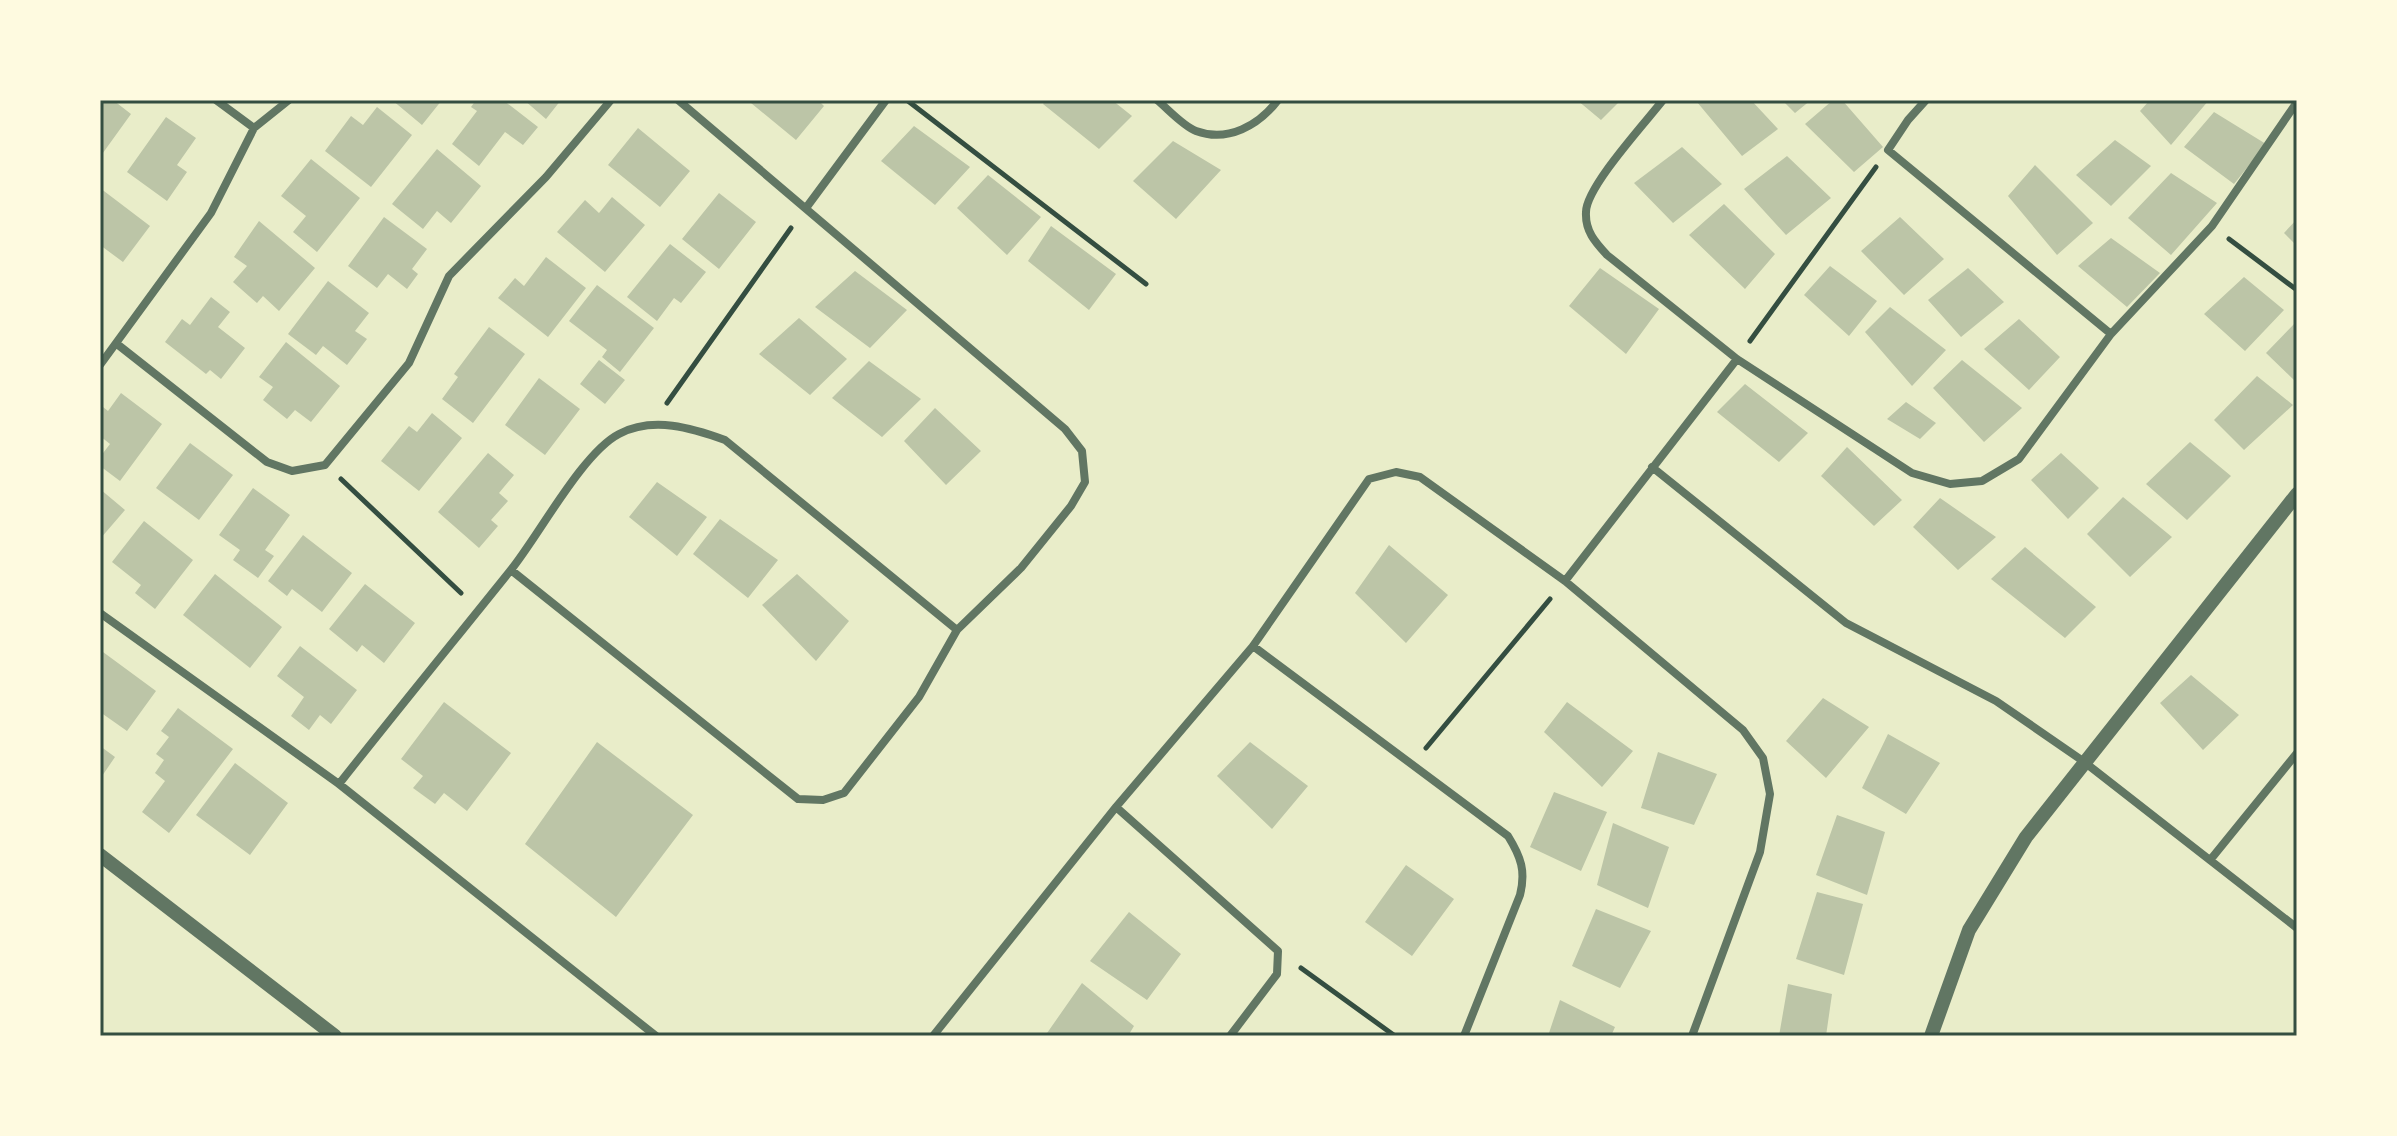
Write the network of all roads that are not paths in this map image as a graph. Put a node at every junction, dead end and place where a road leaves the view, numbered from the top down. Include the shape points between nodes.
1 (216, 100) edge
2 (289, 100) edge
3 (611, 100) edge
4 (678, 100) edge
5 (886, 100) edge
6 (1157, 100) edge
7 (1278, 100) edge
8 (1663, 100) edge
9 (1926, 100) edge
10 (2297, 102) edge
11 (254, 128) junction
12 (806, 208) junction
13 (2111, 334) junction
14 (117, 344) junction
15 (1737, 359) junction
16 (100, 365) edge
17 (1652, 467) junction
18 (2297, 494) edge
19 (511, 570) junction
20 (1565, 581) junction
21 (100, 613) edge
22 (957, 630) junction
23 (1253, 646) junction
24 (2297, 753) edge
25 (2083, 761) junction
26 (339, 784) junction
27 (1116, 807) junction
28 (100, 855) edge
29 (2211, 859) junction
30 (2297, 928) edge
31 (335, 1036) edge
32 (656, 1036) edge
33 (933, 1036) edge
34 (1230, 1036) edge
35 (1464, 1036) edge
36 (1692, 1036) edge
37 (1931, 1036) edge

1 - 11 street
2 - 11 street
3 - 14 street via 546,177 449,276 409,363 325,465 292,471 267,462
4 - 12 street
5 - 12 street
6 - 7 street via 1195,131 1222,134 1248,128
8 - 15 street via 1594,188 1585,210 1589,234 1607,255
9 - 13 street via 1888,150
10 - 13 street via 2212,226
11 - 14 street via 211,213
12 - 22 street via 1065,429 1082,451 1085,482 1071,506 1021,568
13 - 15 street via 2019,459 1982,481 1950,484 1912,473
14 - 16 street
15 - 17 street
17 - 20 street
17 - 25 street via 1846,623 1996,701
18 - 25 street
19 - 22 street via 589,459 619,434 651,425 688,427 725,440
19 - 22 street via 798,799 823,800 844,793 919,697
19 - 26 street
20 - 23 street via 1420,477 1396,472 1369,479
20 - 36 street via 1743,730 1763,758 1770,794 1760,852
21 - 26 street
23 - 27 street
23 - 35 street via 1508,836 1520,854 1525,877
24 - 29 street
25 - 29 street
25 - 37 street via 2026,837 1969,930
26 - 32 street
27 - 33 street
27 - 34 street via 1278,951 1277,974
28 - 31 street
29 - 30 street

